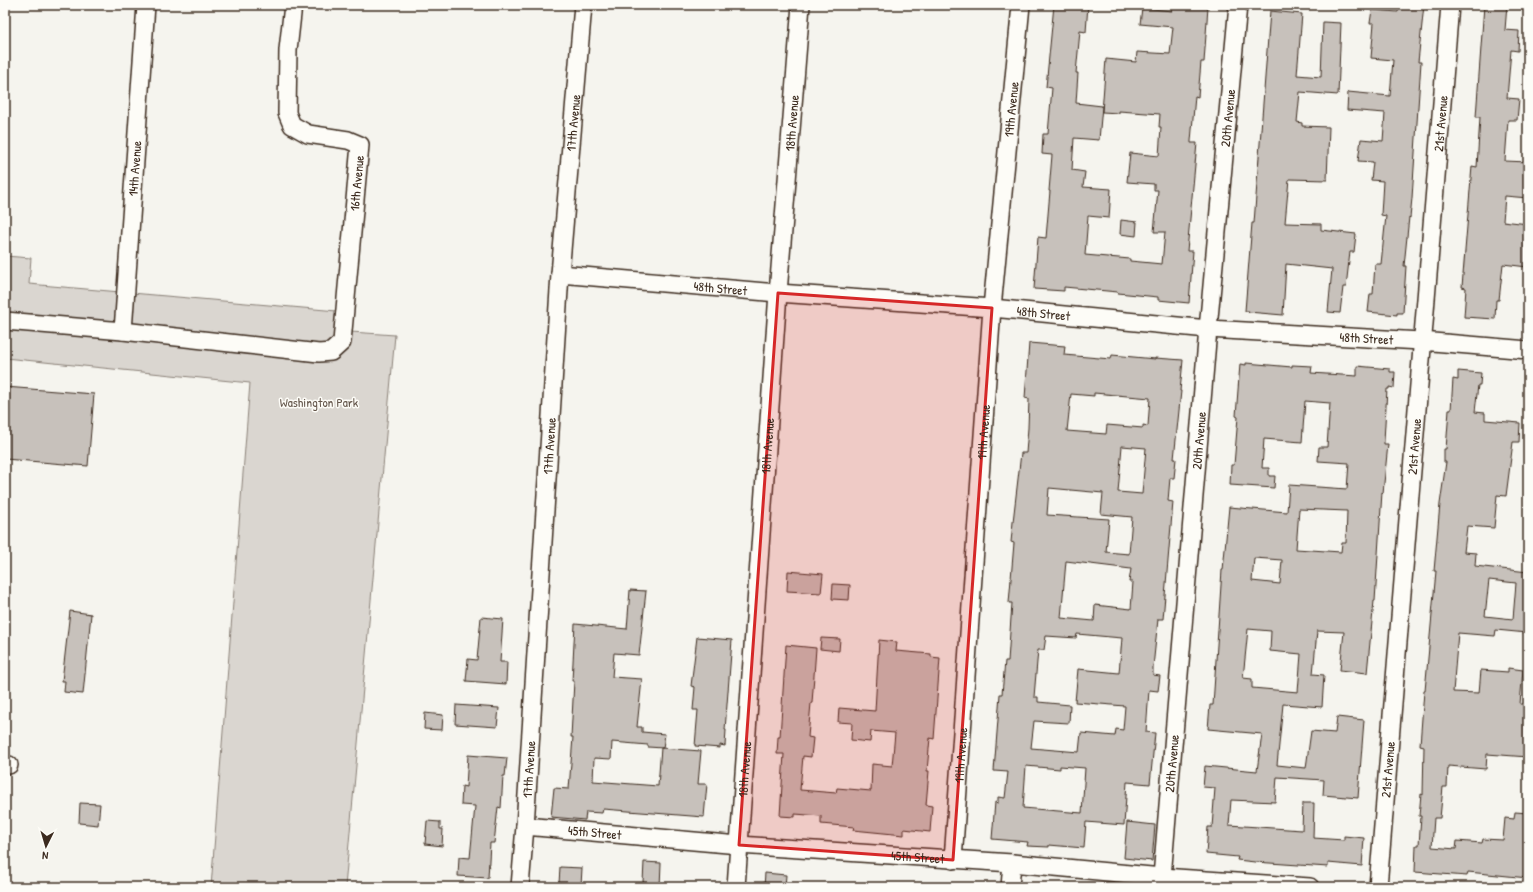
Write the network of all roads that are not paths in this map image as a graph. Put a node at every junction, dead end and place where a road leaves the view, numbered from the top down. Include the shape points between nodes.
1 (146, 5) edge
2 (292, 5) edge
3 (583, 5) edge
4 (801, 5) edge
5 (1020, 5) edge
6 (1238, 5) edge
7 (1450, 5) edge
8 (560, 274) junction
9 (778, 293) junction
10 (992, 308) junction
11 (5, 321) edge
12 (1208, 329) junction
13 (124, 331) junction
14 (1422, 341) junction
15 (1528, 350) edge
16 (525, 826) junction
17 (739, 845) junction
18 (953, 860) junction
19 (1012, 863) junction
20 (1162, 877) junction
21 (520, 887) edge
22 (736, 887) edge
23 (1010, 887) edge
24 (1310, 887) edge
25 (1378, 887) edge

1 - 13 street, 14th Avenue
2 - 13 street, 16th Avenue via 287,113 292,125 308,134 348,140 360,145 342,342 331,352 319,352
3 - 8 street, 17th Avenue
4 - 9 street, 18th Avenue
5 - 10 street, 19th Avenue
6 - 12 street, 20th Avenue
7 - 14 street, 21st Avenue
8 - 9 street, 48th Street
8 - 16 street, 17th Avenue
9 - 10 street, 48th Street
9 - 17 street, 18th Avenue
10 - 12 street, 48th Street
10 - 18 street, 19th Avenue
11 - 13 street
12 - 14 street, 48th Street
12 - 20 street, 20th Avenue
14 - 15 street, 48th Street
14 - 25 street, 21st Avenue
16 - 17 street, 45th Street
16 - 21 street, 17th Avenue
17 - 18 street, 45th Street
17 - 22 street, 18th Avenue
18 - 19 street, 45th Street
19 - 20 street, 45th Street
19 - 23 street
20 - 24 street, 45th Street

